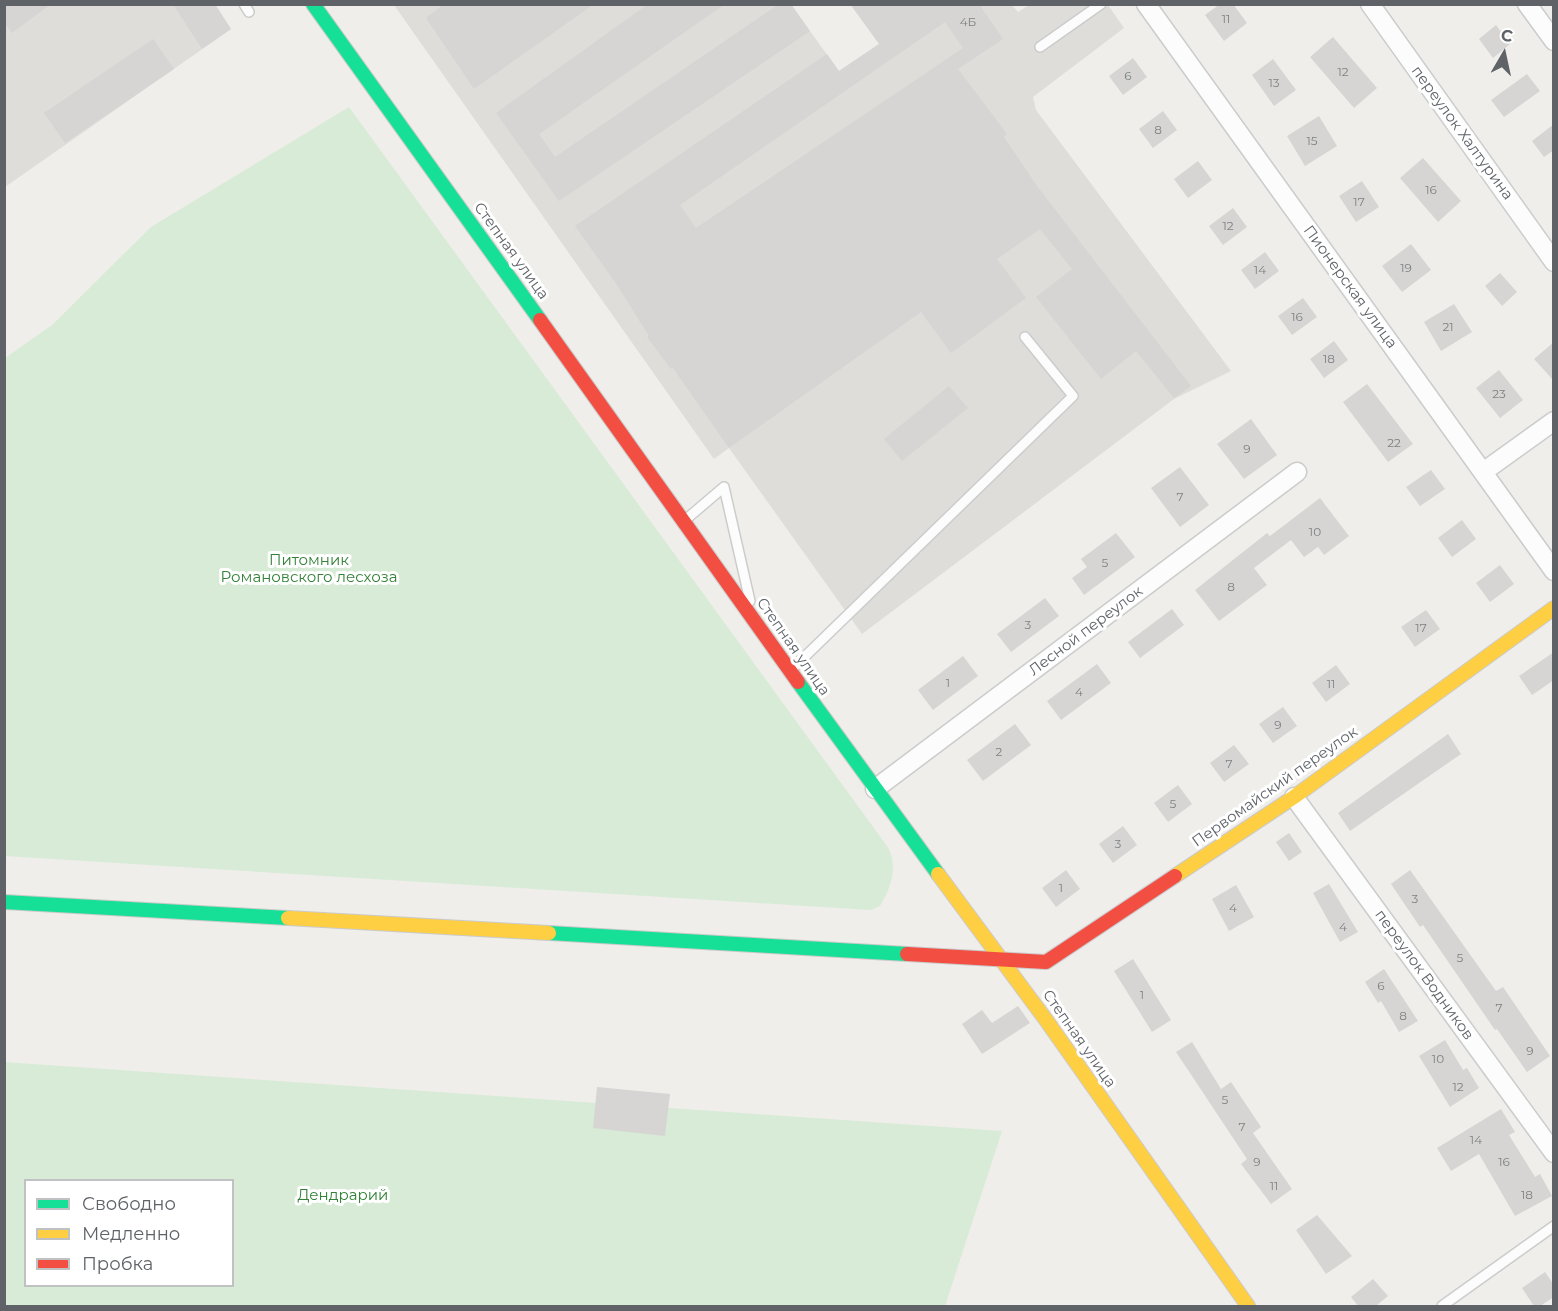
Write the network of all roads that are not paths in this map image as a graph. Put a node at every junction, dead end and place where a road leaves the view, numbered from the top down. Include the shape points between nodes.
1 (313, 4) edge
2 (1101, 4) edge
3 (1146, 4) edge
4 (1370, 4) edge
5 (1527, 4) edge
6 (1554, 41) edge
7 (1040, 47) dead end
8 (1554, 262) edge
9 (1025, 337) dead end
10 (1554, 421) edge
11 (1298, 472) dead end
12 (1484, 472) junction
13 (684, 521) junction
14 (1554, 570) edge
15 (1554, 608) edge
16 (754, 621) junction
17 (790, 671) junction
18 (875, 789) junction
19 (1294, 797) junction
20 (4, 902) edge
21 (1002, 960) junction
22 (1554, 1153) edge
23 (1554, 1226) edge
24 (1248, 1306) edge
25 (1442, 1306) edge

1 - 13 street, Степная улица
2 - 7 lane
3 - 12 street, Пионерская улица
4 - 8 street, переулок Халтурина
5 - 6 street
9 - 17 lane via 1073,396
10 - 12 street
11 - 18 street, Лесной переулок
12 - 14 street, Пионерская улица
13 - 16 street, Степная улица
13 - 16 lane via 724,487
15 - 19 street, Первомайский переулок
16 - 17 street, Степная улица
17 - 18 street, Степная улица
18 - 21 street, Степная улица
19 - 21 street, Первомайский переулок via 1046,962
19 - 22 street, переулок Водников
20 - 21 street, Первомайский переулок
21 - 24 street, Степная улица
23 - 25 lane

